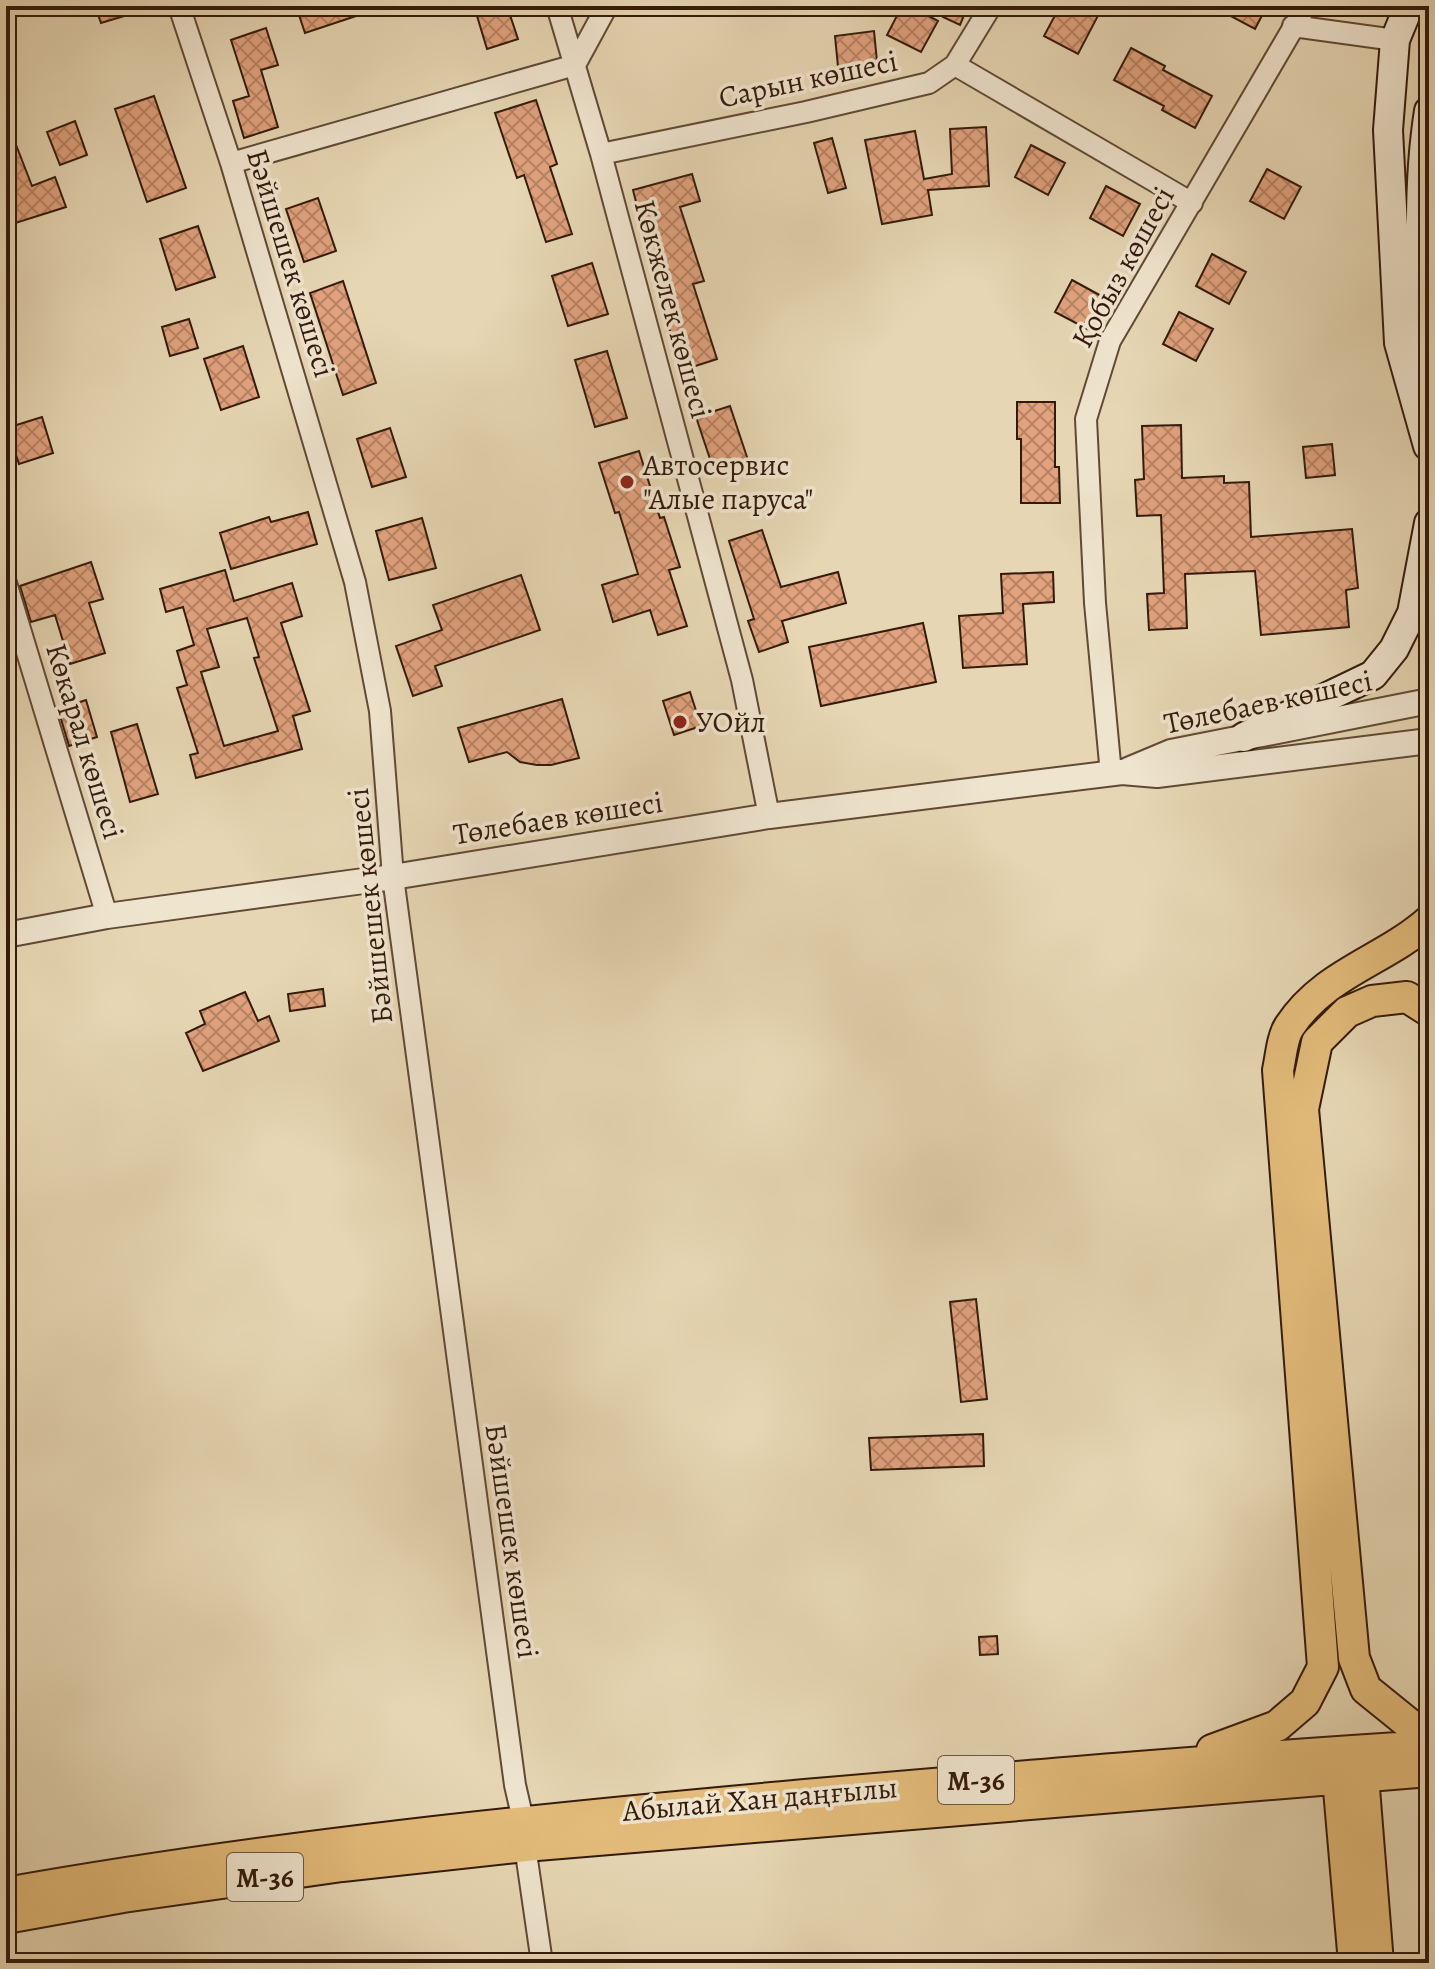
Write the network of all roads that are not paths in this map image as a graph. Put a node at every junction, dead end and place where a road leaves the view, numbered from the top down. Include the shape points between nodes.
1 (179, 6) edge
2 (557, 6) edge
3 (607, 6) edge
4 (991, 6) edge
5 (1306, 6) edge
6 (1409, 6) edge
7 (1293, 26) junction
8 (1395, 40) junction
9 (575, 65) junction
10 (955, 65) junction
11 (1429, 111) edge
12 (601, 154) junction
13 (231, 163) junction
14 (1192, 203) junction
15 (1428, 446) edge
16 (1429, 452) edge
17 (1429, 523) edge
18 (6, 583) edge
19 (1429, 701) edge
20 (1244, 737) junction
21 (1429, 741) edge
22 (1116, 773) junction
23 (769, 816) junction
24 (393, 877) junction
25 (107, 916) junction
26 (1429, 921) edge
27 (6, 935) edge
28 (1429, 1011) edge
29 (1429, 1732) edge
30 (1429, 1746) edge
31 (1178, 1762) junction
32 (1429, 1771) edge
33 (1351, 1777) junction
34 (524, 1833) junction
35 (6, 1893) edge
36 (6, 1918) edge
37 (542, 1963) edge
38 (1354, 1963) edge
39 (1378, 1963) edge

1 - 13 street, Бәйшешек көшесі
2 - 9 street, Көкжелек көшесі
3 - 9 street
4 - 10 street, Сарын көшесі
5 - 7 street, Қобыз көшесі
6 - 8 main road
7 - 8 street
7 - 14 street, Қобыз көшесі
8 - 15 main road via 1388,130 1399,343
9 - 12 street, Көкжелек көшесі
9 - 13 street
10 - 12 street, Сарын көшесі via 929,83 903,91
10 - 14 street
11 - 15 main road via 1421,222
12 - 23 street, Көкжелек көшесі via 742,680
13 - 24 street, Бәйшешек көшесі via 355,582 380,711
14 - 22 street, Қобыз көшесі via 1110,341 1086,419 1096,618
15 - 16 main road
17 - 20 main road via 1412,613 1373,675
18 - 25 street, Көкарал көшесі
19 - 20 street, Төлебаев көшесі
20 - 22 street, Төлебаев көшесі via 1171,752
21 - 22 street, Төлебаев көшесі via 1157,775
22 - 23 street, Төлебаев көшесі
23 - 24 street, Төлебаев көшесі
24 - 25 street, Төлебаев көшесі
24 - 34 street, Бәйшешек көшесі
25 - 27 street, Төлебаев көшесі
26 - 31 main road via 1324,987 1287,1029 1278,1070 1323,1667 1305,1702 1277,1726
28 - 29 main road via 1407,997 1372,1001 1347,1012 1317,1042 1303,1109 1354,1658 1366,1689 1413,1727
30 - 31 main road, Абылай Хан даңғылы / M-36
31 - 34 main road, Абылай Хан даңғылы / M-36
32 - 33 main road, Абылай Хан даңғылы / M-36
33 - 34 main road, Абылай Хан даңғылы / M-36
33 - 38 main road
33 - 39 main road
34 - 35 main road, M-36 via 135,1871
34 - 36 main road, M-36
34 - 37 street, Бәйшешек көшесі

